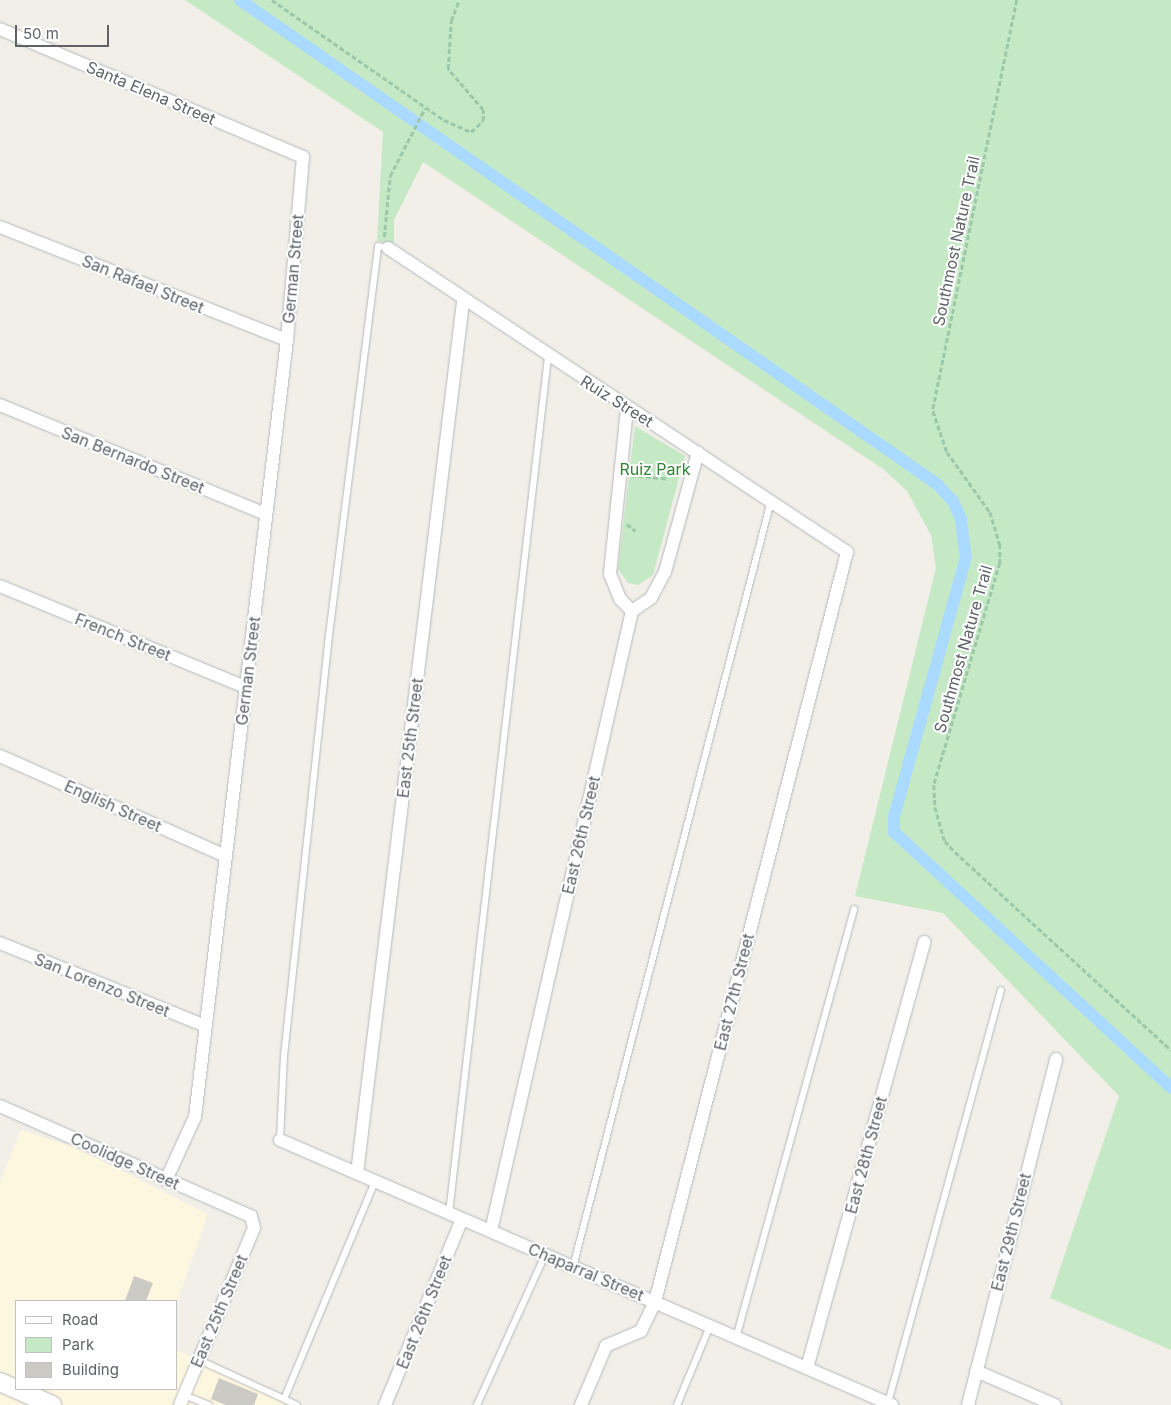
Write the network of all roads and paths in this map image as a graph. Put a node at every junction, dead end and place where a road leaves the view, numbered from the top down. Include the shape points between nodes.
1 (272, 0) edge
2 (459, 0) edge
3 (1017, 0) edge
4 (0, 29) edge
5 (425, 108) junction
6 (303, 157) joint
7 (0, 227) edge
8 (388, 248) junction
9 (463, 302) junction
10 (287, 340) junction
11 (548, 357) junction
12 (0, 405) edge
13 (627, 409) junction
14 (698, 452) junction
15 (620, 478) junction
16 (668, 479) dead end
17 (771, 501) junction
18 (266, 514) junction
19 (847, 552) joint
20 (0, 586) edge
21 (632, 612) junction
22 (247, 688) junction
23 (0, 756) edge
24 (226, 856) junction
25 (854, 909) dead end
26 (924, 942) dead end
27 (0, 943) edge
28 (1001, 990) dead end
29 (205, 1026) junction
30 (1171, 1050) edge
31 (1056, 1058) dead end
32 (0, 1106) edge
33 (280, 1140) joint
34 (357, 1173) junction
35 (166, 1180) junction
36 (375, 1181) junction
37 (449, 1213) junction
38 (251, 1216) joint
39 (462, 1219) junction
40 (491, 1231) junction
41 (545, 1255) junction
42 (573, 1267) junction
43 (655, 1302) junction
44 (710, 1326) junction
45 (736, 1338) junction
46 (199, 1360) junction
47 (807, 1368) junction
48 (976, 1371) junction
49 (0, 1382) edge
50 (15, 1389) edge
51 (18, 1390) edge
52 (284, 1399) junction
53 (182, 1400) edge
54 (890, 1404) edge
55 (52, 1405) edge
56 (209, 1405) edge
57 (297, 1405) edge
58 (386, 1405) edge
59 (476, 1405) edge
60 (581, 1405) edge
61 (677, 1405) edge
62 (968, 1405) edge
63 (1055, 1405) edge

1 - 5 path
2 - 5 path via 451,21 448,68 483,110 483,121 471,132 458,129
3 - 30 path, Southmost Nature Trail via 933,411 947,452 990,512 1000,544 1000,563 934,785 935,807 944,841
4 - 6 street, Santa Elena Street
5 - 8 path via 404,143 390,176 384,237
6 - 10 street, German Street
7 - 10 street, San Rafael Street
8 - 9 street, Ruiz Street
8 - 33 lane via 378,246 328,642 284,1056
9 - 11 street, Ruiz Street
9 - 34 street, East 25th Street
10 - 18 street, German Street
11 - 13 street, Ruiz Street
11 - 37 lane
12 - 18 street, San Bernardo Street
13 - 14 street, Ruiz Street
13 - 15 street
14 - 17 street, Ruiz Street
14 - 21 street via 665,572 651,598
15 - 16 path via 637,473
15 - 21 street via 610,574 620,600
17 - 19 street, Ruiz Street
17 - 42 lane
18 - 22 street, German Street
19 - 43 street, East 27th Street
20 - 22 street, French Street
21 - 40 street, East 26th Street
22 - 24 street, German Street
23 - 24 street, English Street
24 - 29 street, German Street
25 - 45 lane
26 - 47 street, East 28th Street
27 - 29 street, San Lorenzo Street
28 - 54 lane
29 - 35 street, German Street via 195,1118
31 - 48 street, East 29th Street
32 - 35 street, Coolidge Street
33 - 34 street, Chaparral Street
34 - 36 street, Chaparral Street
35 - 38 street, Coolidge Street
36 - 37 street, Chaparral Street
36 - 52 lane
37 - 39 street, Chaparral Street
38 - 46 street, East 25th Street via 254,1228
39 - 40 street, Chaparral Street
39 - 58 street, East 26th Street
40 - 41 street, Chaparral Street
41 - 42 street, Chaparral Street
41 - 59 lane
42 - 43 street, Chaparral Street
43 - 44 street, Chaparral Street
43 - 60 street, East 27th Street via 641,1332 606,1346
44 - 45 street, Chaparral Street
44 - 61 lane
45 - 47 street, Chaparral Street
46 - 52 lane
46 - 53 street, East 25th Street
47 - 54 street, Chaparral Street
48 - 62 street, East 29th Street
48 - 63 street
49 - 50 main road
51 - 55 main road
52 - 57 lane
53 - 56 lane

